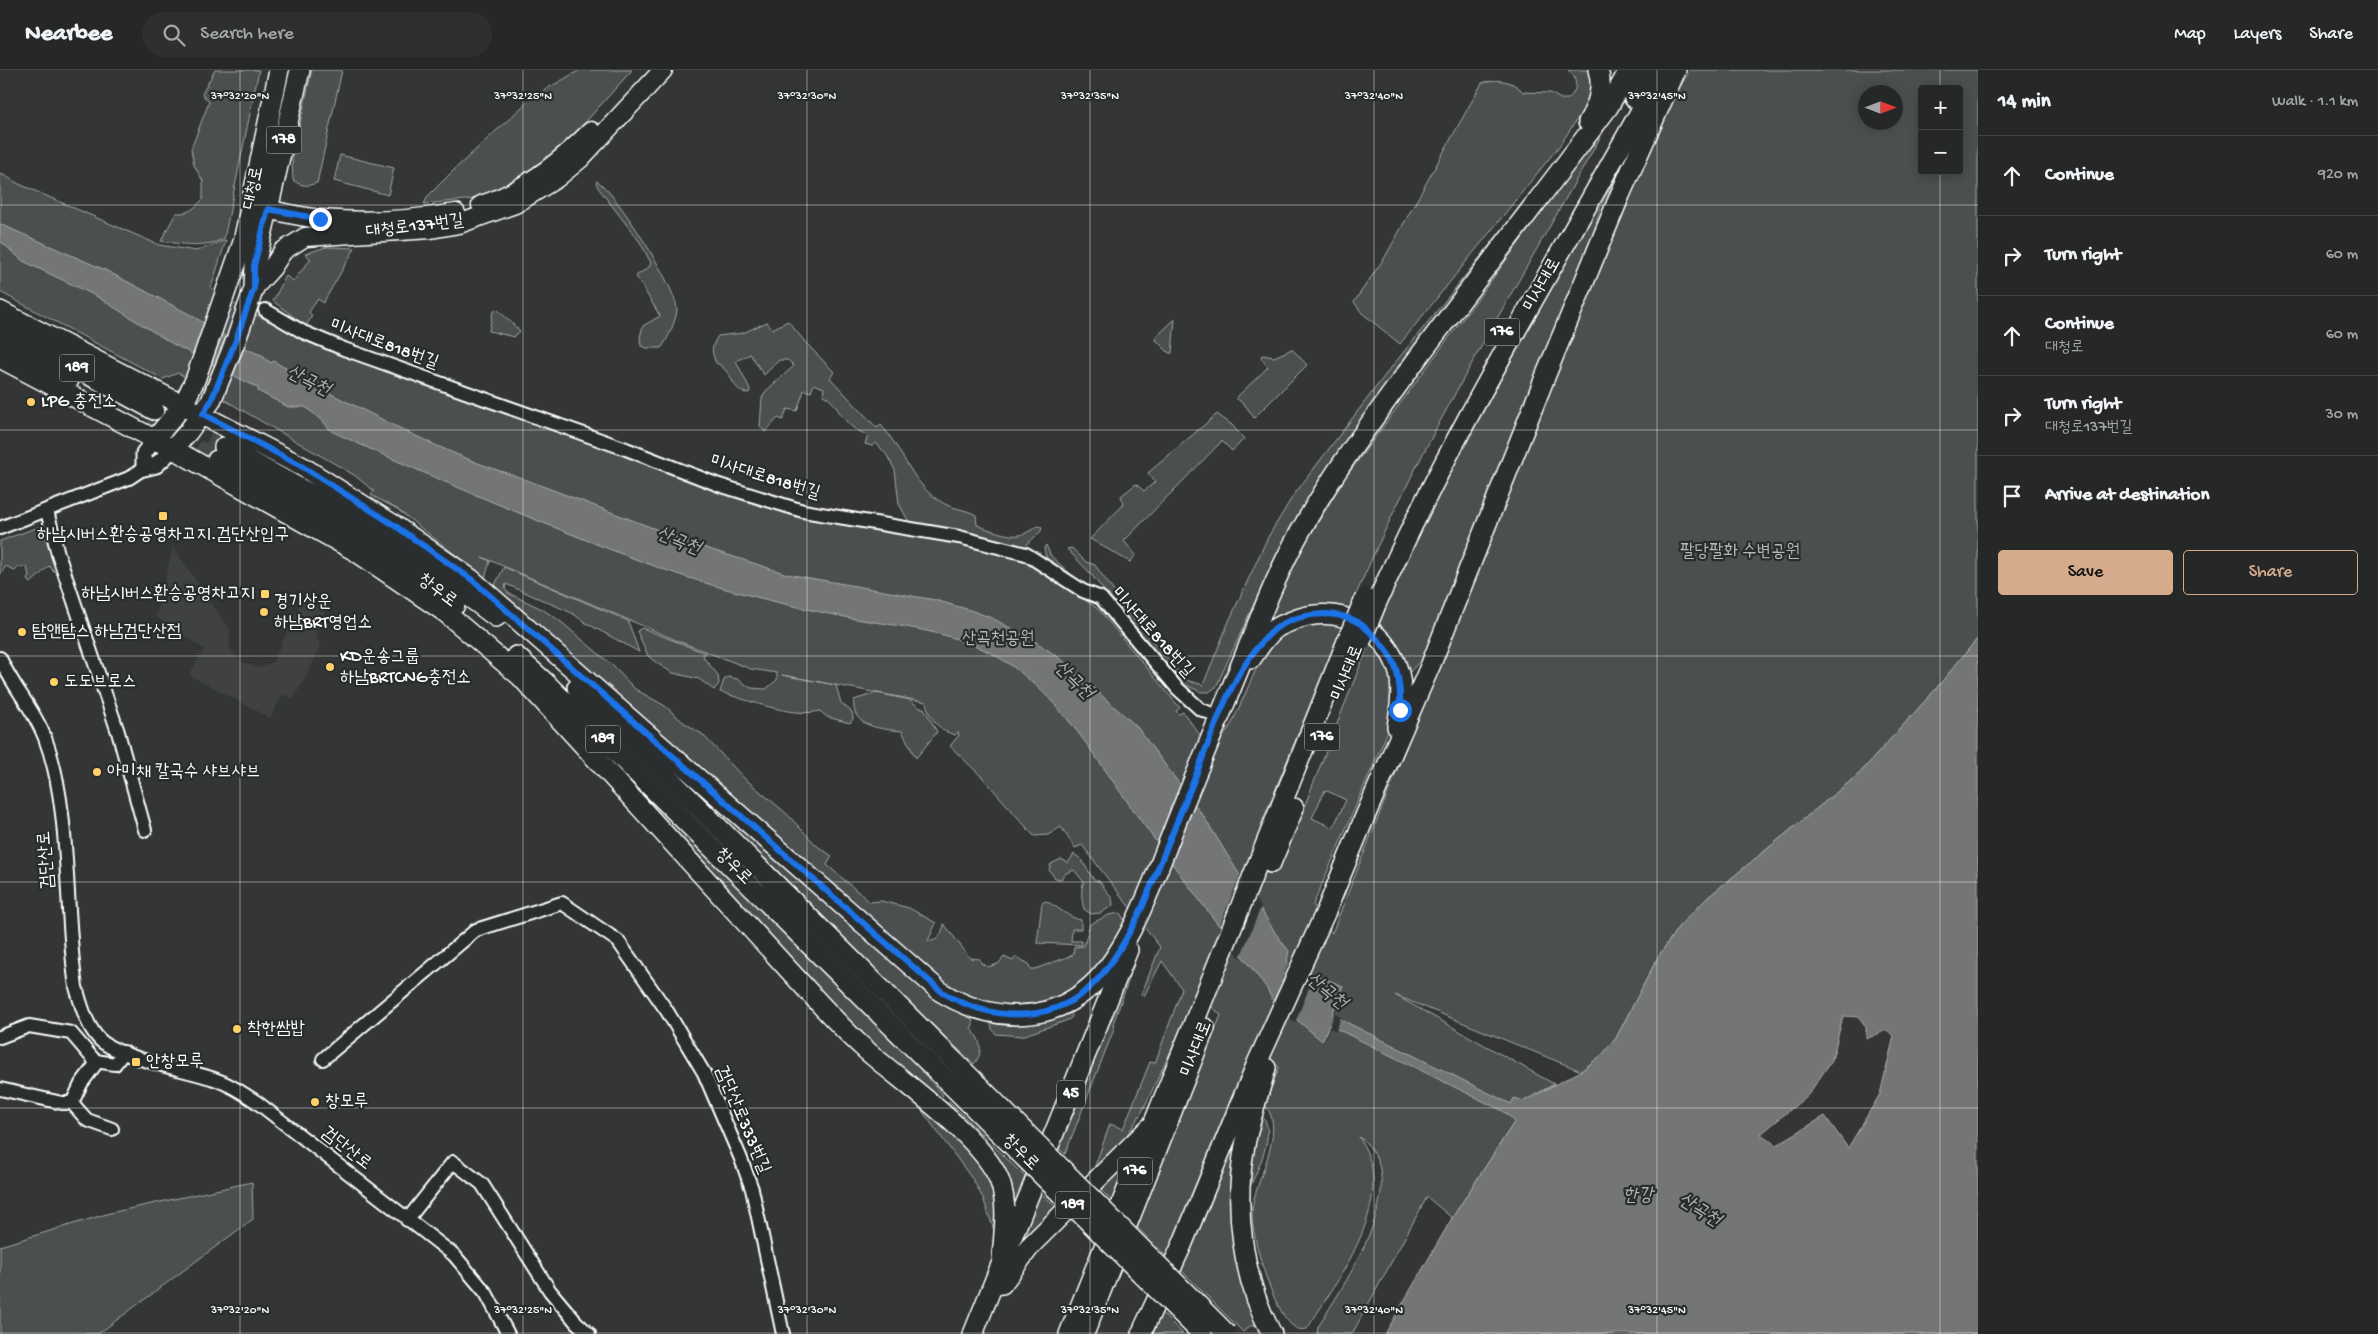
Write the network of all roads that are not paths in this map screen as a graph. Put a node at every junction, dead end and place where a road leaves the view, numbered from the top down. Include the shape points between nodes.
1 (280, 70) edge
2 (300, 70) edge
3 (647, 70) edge
4 (663, 70) edge
5 (1598, 70) edge
6 (1629, 70) edge
7 (1648, 70) edge
8 (1663, 70) edge
9 (1676, 70) edge
10 (1568, 161) junction
11 (260, 208) junction
12 (254, 288) junction
13 (0, 310) edge
14 (265, 310) dead end
15 (0, 326) edge
16 (0, 343) edge
17 (0, 358) edge
18 (182, 405) junction
19 (203, 414) junction
20 (152, 424) junction
21 (173, 448) junction
22 (144, 468) junction
23 (47, 511) junction
24 (0, 528) edge
25 (1371, 600) junction
26 (0, 658) edge
27 (1232, 687) junction
28 (1219, 717) junction
29 (1395, 746) junction
30 (145, 830) dead end
31 (1138, 916) junction
32 (1204, 1014) junction
33 (0, 1037) edge
34 (124, 1052) junction
35 (323, 1059) dead end
36 (98, 1061) junction
37 (1261, 1065) junction
38 (0, 1089) edge
39 (72, 1103) junction
40 (1154, 1124) junction
41 (112, 1129) dead end
42 (407, 1220) junction
43 (1002, 1261) junction
44 (980, 1315) junction
45 (508, 1334) edge
46 (589, 1334) edge
47 (783, 1334) edge
48 (973, 1334) edge
49 (1069, 1334) edge
50 (1084, 1334) edge
51 (1141, 1334) edge
52 (1202, 1334) edge
53 (1227, 1334) edge
54 (1272, 1334) edge

1 - 11 main road, 대청로 / 178
2 - 11 main road, 대청로 / 178
3 - 11 main road, 대청로137번길 via 556,163 520,187 489,202 456,213 392,219 320,219
4 - 12 main road, 대청로137번길 via 580,159 557,178 515,204 466,222 431,229 304,237 283,251
5 - 10 main road via 1597,105
6 - 10 main road via 1609,106
7 - 25 main road, 미사대로 / 176 via 1626,115 1448,425
8 - 25 main road, 미사대로 / 176 via 1459,432 1401,549
9 - 29 main road via 1546,372 1432,664
10 - 27 main road via 1353,446 1300,532 1262,612
11 - 12 main road, 대청로 / 178
11 - 18 main road, 대청로 / 178 via 243,242 195,380
12 - 19 main road, 대청로 / 178
13 - 18 main road
14 - 28 street, 미사대로818번길 via 303,332 344,349 719,485 803,511 959,537 1026,554 1083,591 1101,598 1177,688 1200,709
15 - 20 main road, 189
16 - 20 main road, 189
17 - 20 main road
18 - 19 main road
18 - 20 main road, 178
19 - 21 main road, 178
19 - 31 main road via 303,467 471,579 934,985 958,1002 1003,1015 1049,1010 1069,1001 1098,979
20 - 21 main road
20 - 22 street via 144,453
21 - 22 street via 156,465
21 - 43 main road via 355,551 446,613 521,677 820,1004 864,1049 936,1109 981,1152 993,1167 1004,1201
22 - 23 street via 129,478
23 - 24 street
23 - 30 street via 58,554 118,732
25 - 32 main road, 미사대로 / 176, bridge via 1240,934
26 - 34 street, 검단산로 via 40,725 50,754 60,808 72,964 82,1009 97,1037
27 - 28 main road, 45
27 - 29 main road, 45 via 1276,628 1309,614 1338,615 1356,620 1390,653 1399,673 1401,692
28 - 31 main road, 45
29 - 37 main road, 45
31 - 43 main road, 45 via 1130,946
32 - 40 main road, 미사대로 / 176
32 - 50 main road, 미사대로 / 176
33 - 36 street via 29,1026 71,1033
34 - 36 street via 115,1064
34 - 42 street, 검단산로 via 213,1078 243,1093
35 - 47 street, 검단산로333번길 via 476,930 562,903 618,941 667,1011 704,1072 752,1188
36 - 39 street
37 - 51 main road
37 - 54 main road, 45 via 1245,1145 1240,1198 1243,1240 1252,1283
38 - 39 street
39 - 41 street via 87,1120
40 - 44 main road via 1032,1244
40 - 49 main road, 미사대로 / 176
42 - 45 street, 검단산로 via 437,1241 466,1268 486,1293
42 - 46 street via 453,1162 482,1184 550,1291
43 - 44 main road, 45
44 - 48 main road, 45
52 - 53 main road, 창우로 / 189, bridge via 554,691 474,620 385,553 220,453 362,522 518,634 567,677

